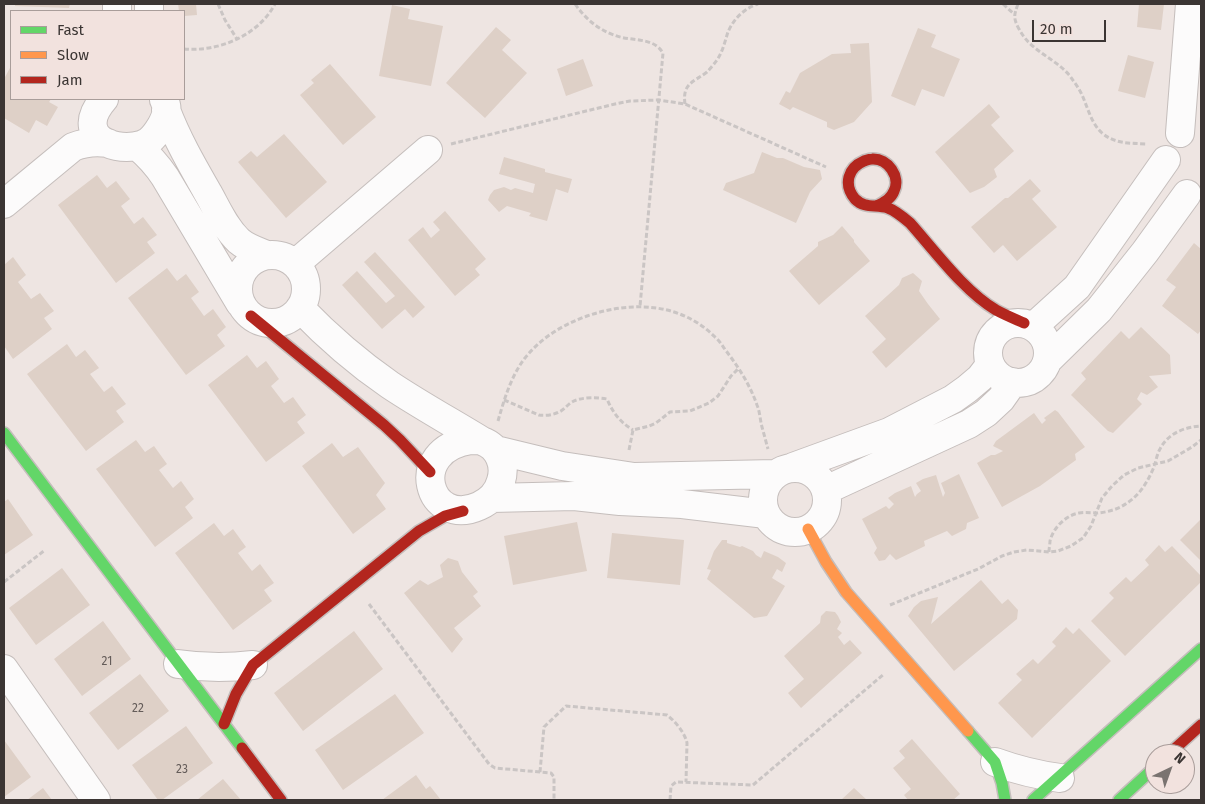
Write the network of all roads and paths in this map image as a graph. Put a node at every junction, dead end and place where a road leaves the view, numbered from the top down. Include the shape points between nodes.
1 (218, 4) edge
2 (274, 4) edge
3 (575, 4) edge
4 (758, 4) edge
5 (1003, 4) edge
6 (1018, 4) edge
7 (1190, 4) edge
8 (1014, 14) junction
9 (237, 39) junction
10 (185, 49) edge
11 (659, 100) junction
12 (101, 102) edge
13 (165, 104) edge
14 (685, 104) junction
15 (1179, 142) edge
16 (108, 143) junction
17 (137, 146) junction
18 (428, 150) joint
19 (64, 154) junction
20 (849, 178) junction
21 (897, 183) junction
22 (1194, 196) edge
23 (4, 204) edge
24 (877, 206) junction
25 (910, 223) junction
26 (266, 255) junction
27 (295, 264) junction
28 (962, 284) junction
29 (640, 306) junction
30 (300, 308) junction
31 (247, 312) junction
32 (1028, 325) junction
33 (989, 358) junction
34 (1047, 361) junction
35 (739, 368) junction
36 (1013, 382) junction
37 (504, 400) junction
38 (1201, 426) edge
39 (633, 430) junction
40 (4, 433) edge
41 (1201, 440) edge
42 (489, 446) junction
43 (1155, 465) junction
44 (784, 471) junction
45 (625, 476) junction
46 (431, 482) junction
47 (826, 490) junction
48 (492, 498) junction
49 (463, 511) junction
50 (1097, 513) junction
51 (766, 514) junction
52 (808, 529) junction
53 (419, 531) junction
54 (45, 550) dead end
55 (1049, 552) junction
56 (4, 582) edge
57 (353, 584) junction
58 (867, 615) junction
59 (1201, 649) edge
60 (904, 658) junction
61 (178, 664) junction
62 (253, 665) junction
63 (4, 669) edge
64 (224, 724) junction
65 (1201, 725) edge
66 (1180, 744) edge
67 (995, 762) junction
68 (540, 772) junction
69 (1145, 776) edge
70 (1060, 778) junction
71 (686, 782) junction
72 (96, 800) edge
73 (281, 800) edge
74 (554, 800) edge
75 (670, 800) edge
76 (1005, 800) edge
77 (1034, 800) edge
78 (1119, 800) edge

1 - 9 path
2 - 9 path via 254,28
3 - 11 path via 602,30 660,47 663,53
4 - 14 path via 740,14 729,30 718,58 688,85
5 - 8 path
6 - 8 path
7 - 15 street
8 - 15 path via 1018,28 1030,45 1058,64 1076,84 1090,118 1101,132 1116,142
9 - 10 path via 216,47
11 - 14 path
11 - 18 path via 615,104
11 - 29 path
12 - 16 street via 93,128
12 - 19 street via 76,126
13 - 17 street via 163,121 157,132
13 - 26 street via 185,153 230,232 240,242
14 - 20 path
15 - 22 street via 1168,174 1176,186
15 - 32 street via 1077,287
16 - 17 street via 125,148
16 - 19 street via 84,143
17 - 31 street via 165,176
18 - 27 street
19 - 23 street
20 - 21 street via 857,165 871,158 879,159 892,168
20 - 24 street via 851,193 856,200
21 - 24 street via 891,198
21 - 25 street
22 - 34 street via 1099,310
24 - 25 street
25 - 28 street
26 - 27 street via 277,255
26 - 31 street via 247,265 241,275 239,297
27 - 30 street via 301,271 306,290
28 - 32 street via 985,303
28 - 33 street via 977,309
29 - 35 path via 690,318 716,338
29 - 37 path via 604,311 559,328 535,347 516,370
30 - 31 street via 292,316 271,323
30 - 42 street via 366,368
31 - 46 street via 384,425 400,440
32 - 33 street via 1013,323 996,332 990,341
32 - 34 street via 1046,342
33 - 36 street via 996,373
33 - 44 street via 980,378 953,399 889,432
34 - 36 street via 1037,376 1022,383
35 - 39 path via 718,396 709,402 690,410 670,412 656,423
35 - 44 path via 750,386 762,427
36 - 47 street via 1001,399 969,424
37 - 39 path via 544,416 560,412 581,399 599,398 607,400 614,414
37 - 42 path
38 - 43 path via 1183,428 1174,433 1161,447
39 - 45 path
40 - 61 street
41 - 43 path via 1180,455
42 - 45 street via 562,466
42 - 46 street via 471,440 450,446 435,462
42 - 48 street via 502,462 503,475
43 - 50 path via 1140,493 1113,510
43 - 50 path via 1124,475 1102,498
44 - 45 street
44 - 47 street via 807,470 819,478
44 - 51 street via 768,482 763,503
46 - 49 street via 437,499
46 - 53 street via 426,516
47 - 52 street via 824,513
48 - 49 street
48 - 51 street via 574,496
49 - 53 street via 436,520
50 - 55 path via 1083,538 1071,546
50 - 55 path via 1080,512 1059,524 1052,535
51 - 52 street via 773,524 784,530
52 - 58 street via 831,573
53 - 57 street
54 - 56 path
55 - 58 path via 1027,550 1002,556
57 - 62 street
57 - 68 path via 489,764 495,768
58 - 60 street
59 - 70 street
60 - 67 street
60 - 71 path via 753,785
61 - 62 street via 228,668
61 - 64 street
62 - 64 street via 240,684
63 - 72 street
64 - 73 street
65 - 66 street
67 - 70 street via 1016,770
67 - 76 street
68 - 71 path via 544,728 566,706 671,718 686,738
68 - 74 path via 551,773 554,778
69 - 78 street
70 - 77 street
71 - 75 path via 676,782 671,786

